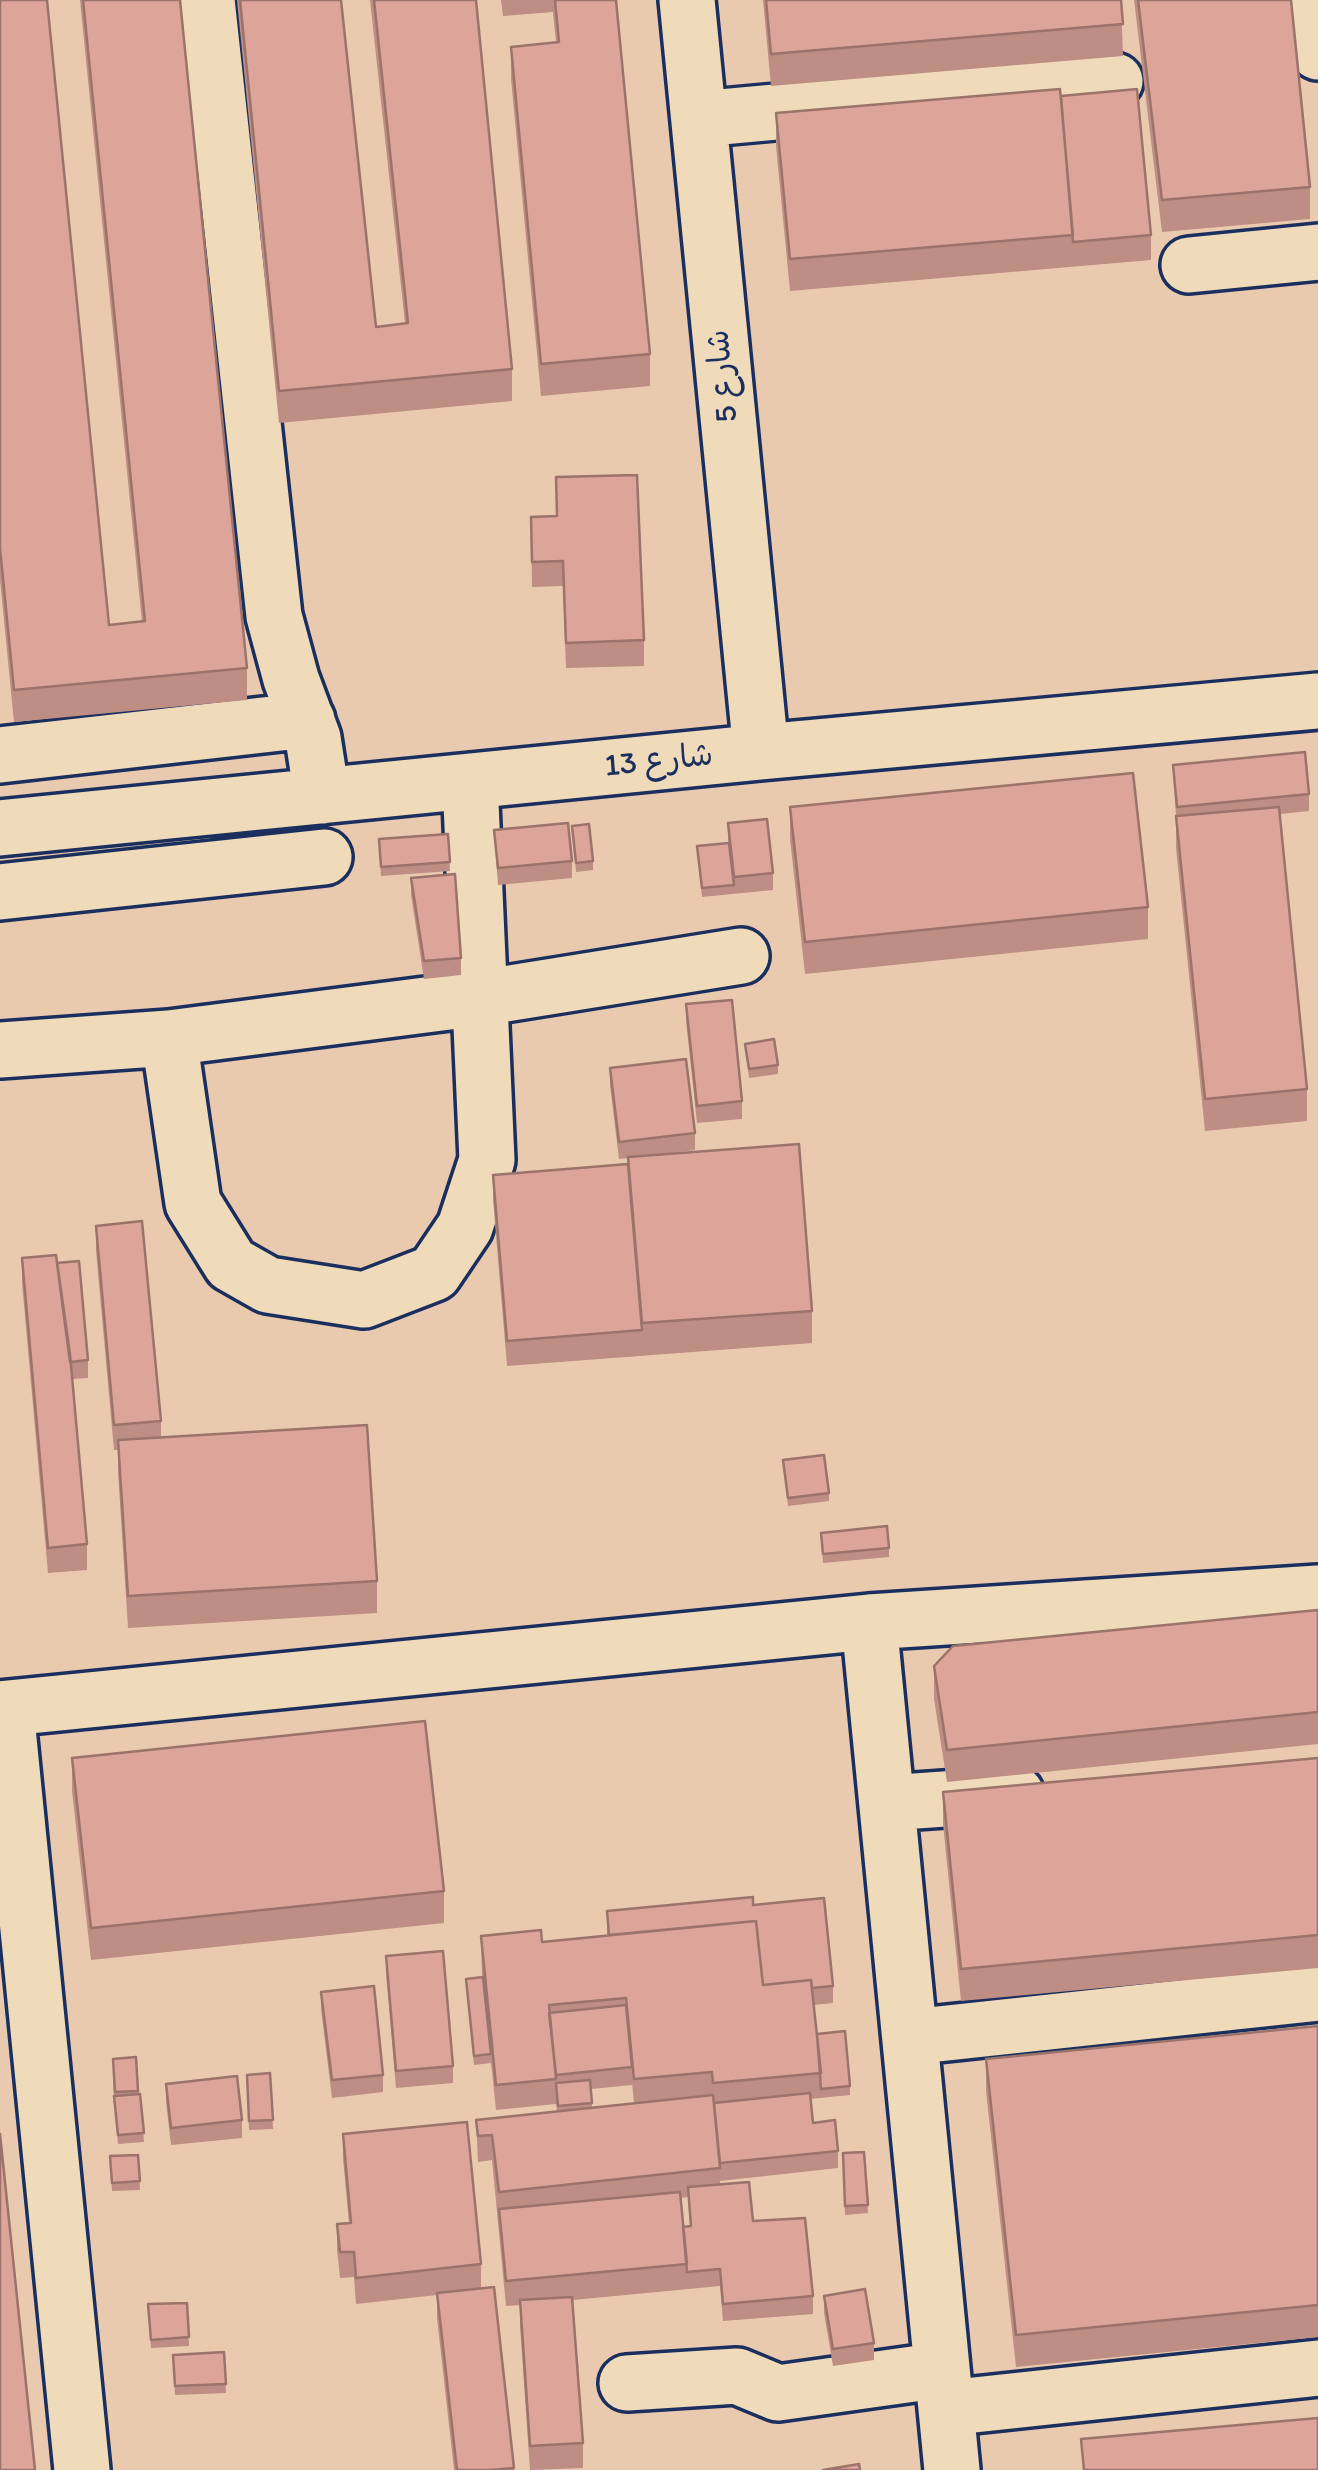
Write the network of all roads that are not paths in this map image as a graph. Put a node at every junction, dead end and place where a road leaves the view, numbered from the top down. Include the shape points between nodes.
1 (207, 0) edge
2 (687, 0) edge
3 (1313, 0) edge
4 (1318, 52) edge
5 (1115, 81) dead end
6 (698, 119) junction
7 (1318, 252) edge
8 (1189, 265) dead end
9 (1318, 702) edge
10 (306, 720) junction
11 (761, 752) junction
12 (0, 755) edge
13 (470, 781) junction
14 (322, 796) junction
15 (0, 828) edge
16 (324, 857) dead end
17 (0, 892) edge
18 (741, 956) dead end
19 (480, 998) junction
20 (170, 1038) junction
21 (0, 1050) edge
22 (1318, 1593) edge
23 (869, 1622) junction
24 (3, 1709) edge
25 (1061, 1790) edge
26 (887, 1803) junction
27 (16, 1971) edge
28 (1318, 1993) edge
29 (1318, 2037) edge
30 (912, 2055) junction
31 (1318, 2368) edge
32 (626, 2383) dead end
33 (944, 2389) junction
34 (82, 2470) edge
35 (952, 2470) edge

1 - 10 street via 274,616
2 - 6 street, شارع 5
3 - 4 street
5 - 6 street
6 - 11 street, شارع 5
7 - 8 street
9 - 11 street, شارع 13
10 - 12 street
10 - 14 street
11 - 13 street, شارع 13
13 - 14 street, شارع 13
13 - 19 street
14 - 15 street, شارع 13
16 - 17 street
18 - 19 street
19 - 20 street
19 - 20 street via 487,1160 465,1227 434,1272 364,1300 268,1285 231,1264 193,1203
20 - 21 street
22 - 23 street
23 - 24 street
23 - 26 street
24 - 27 street
25 - 26 street
26 - 30 street
27 - 34 street
28 - 30 street
29 - 30 street
30 - 33 street
31 - 33 street
32 - 33 street via 737,2376 778,2392
33 - 35 street

